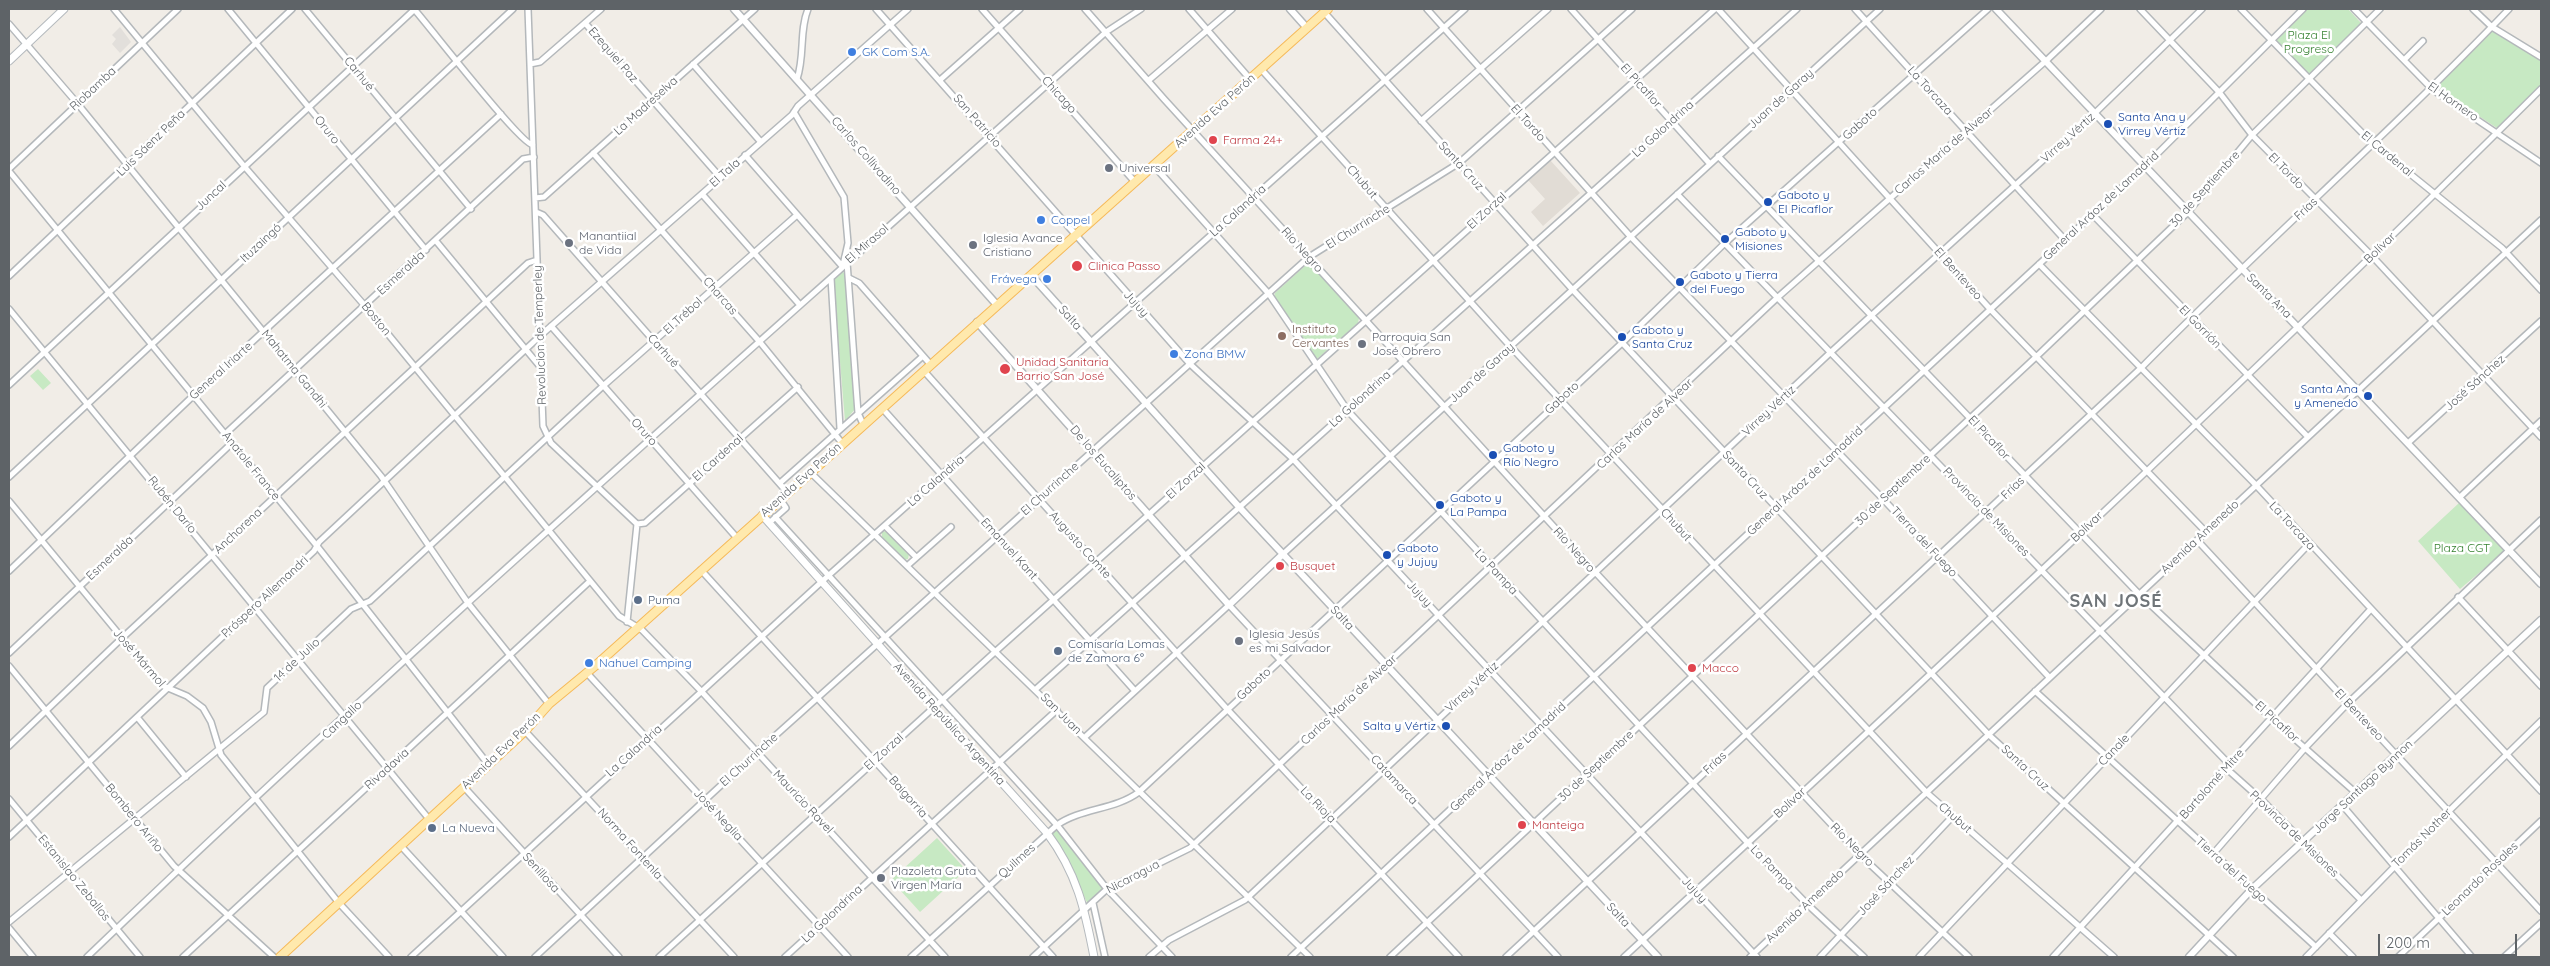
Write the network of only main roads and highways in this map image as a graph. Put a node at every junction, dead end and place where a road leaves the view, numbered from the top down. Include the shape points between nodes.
1 (64, 9) edge
2 (1326, 10) edge
3 (9, 61) edge
4 (762, 515) junction
5 (280, 957) edge
6 (1094, 957) edge

1 - 3 main road
2 - 4 main road, Avenida Eva Perón
4 - 5 main road, Avenida Eva Perón via 549,704 525,731
4 - 6 main road, Avenida República Argentina via 1047,833 1075,880

